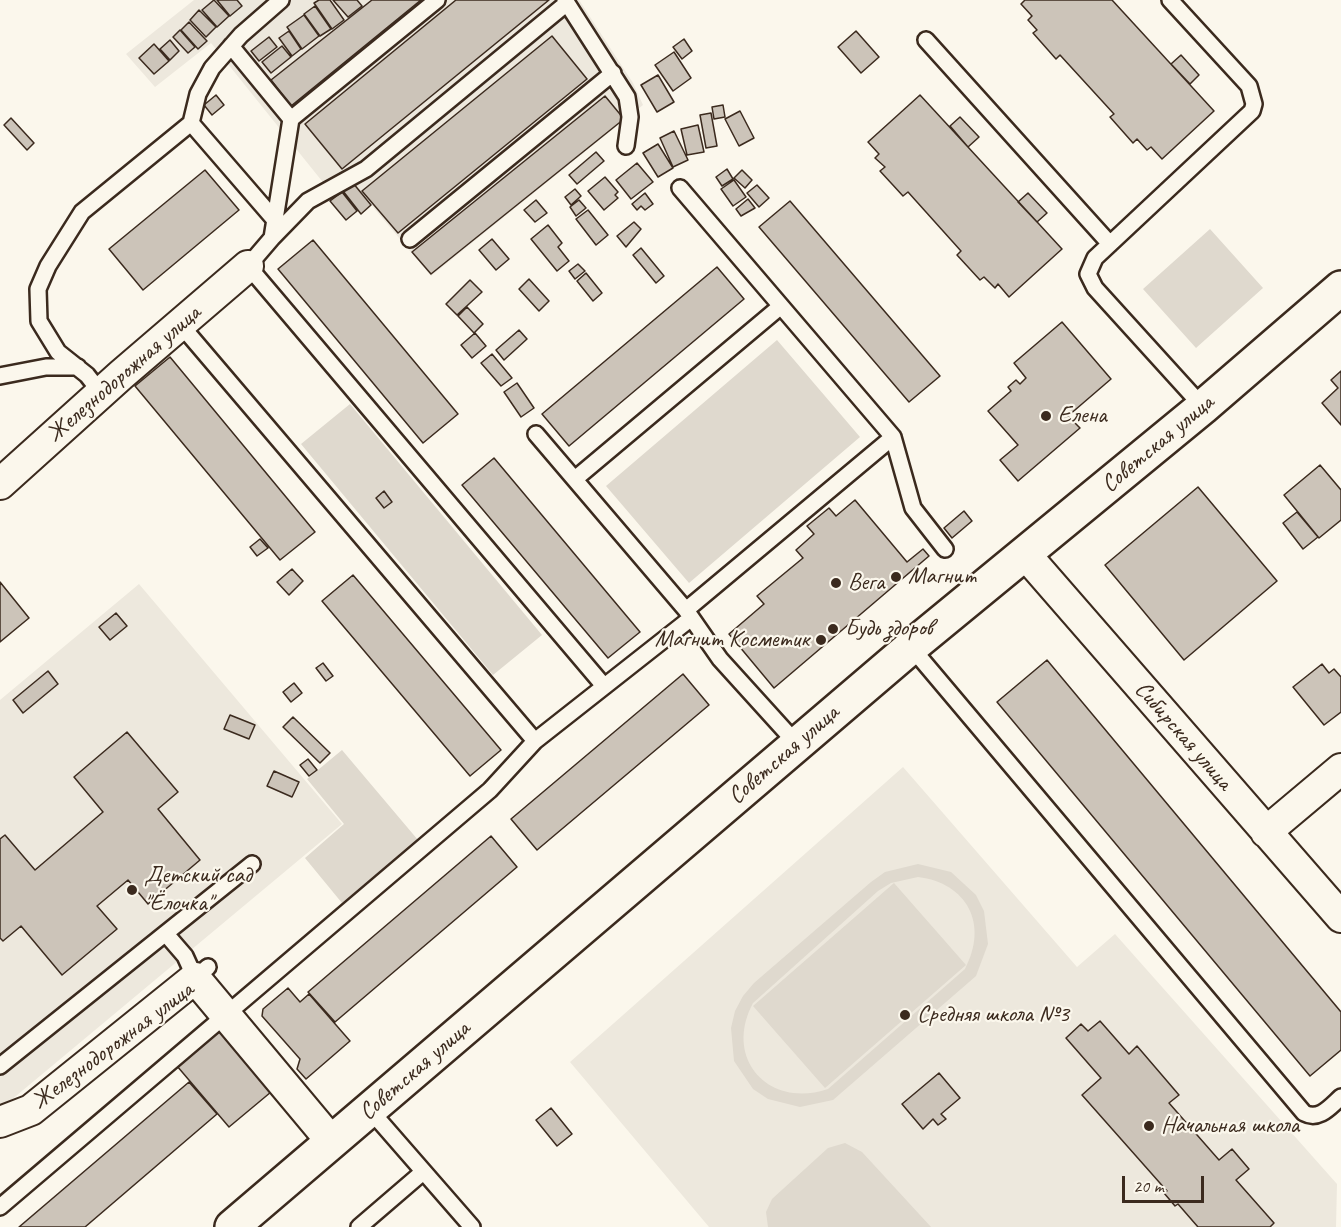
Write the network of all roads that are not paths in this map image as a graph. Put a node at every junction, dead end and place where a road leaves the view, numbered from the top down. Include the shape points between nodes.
1 (281, 0) edge
2 (437, 0) edge
3 (1170, 0) edge
4 (566, 2) edge
5 (926, 40) dead end
6 (231, 46) junction
7 (613, 73) junction
8 (291, 118) junction
9 (191, 123) junction
10 (626, 146) dead end
11 (680, 188) dead end
12 (274, 219) junction
13 (272, 238) junction
14 (410, 239) dead end
15 (1110, 244) junction
16 (248, 266) junction
17 (1341, 288) edge
18 (781, 306) junction
19 (180, 324) junction
20 (78, 367) junction
21 (0, 376) edge
22 (101, 393) junction
23 (1203, 407) junction
24 (536, 434) dead end
25 (893, 437) junction
26 (575, 479) junction
27 (0, 484) edge
28 (945, 549) dead end
29 (1025, 554) junction
30 (688, 615) junction
31 (911, 647) junction
32 (604, 686) junction
33 (535, 741) junction
34 (797, 744) junction
35 (1341, 769) edge
36 (1266, 831) junction
37 (252, 864) dead end
38 (1341, 918) edge
39 (166, 934) junction
40 (202, 972) junction
41 (226, 1013) junction
42 (0, 1066) edge
43 (1341, 1097) edge
44 (370, 1110) junction
45 (0, 1122) edge
46 (332, 1142) junction
47 (423, 1172) junction
48 (0, 1207) edge
49 (232, 1227) edge
50 (359, 1227) edge
51 (472, 1227) edge

1 - 6 lane
2 - 8 lane
3 - 15 lane via 1249,86 1254,104 1252,111
4 - 7 lane
4 - 13 lane via 366,169 308,201
5 - 15 lane
6 - 8 lane
6 - 9 lane via 204,80
7 - 10 lane via 630,109
7 - 14 lane
8 - 12 lane
9 - 12 lane
9 - 20 lane via 82,212 48,266 38,289 39,321 58,352
11 - 18 lane
12 - 13 lane
13 - 16 lane
15 - 23 lane via 1090,266 1091,282
16 - 19 street, Железнодорожная улица
16 - 32 lane
17 - 23 street, Советская улица
18 - 25 lane
18 - 26 lane
19 - 22 street, Железнодорожная улица
19 - 33 lane
20 - 21 lane via 46,367
20 - 22 lane
22 - 27 street, Железнодорожная улица
23 - 29 street, Советская улица
24 - 26 lane
25 - 28 lane via 913,508
25 - 30 lane
26 - 30 lane
29 - 31 street, Советская улица via 973,583
29 - 36 street, Сибирская улица
30 - 32 lane
30 - 34 lane via 720,659
31 - 34 street, Советская улица
31 - 43 lane via 1304,1113 1321,1114
32 - 33 lane
33 - 41 lane via 490,790
34 - 44 street, Советская улица
35 - 36 street
36 - 38 street, Сибирская улица
37 - 39 lane
39 - 40 lane
39 - 42 lane
40 - 41 street, Железнодорожная улица
40 - 45 street, Железнодорожная улица via 31,1110
41 - 46 street, Железнодорожная улица
41 - 48 lane
44 - 46 street, Советская улица
44 - 47 lane
46 - 49 street, Советская улица
47 - 50 lane
47 - 51 lane

